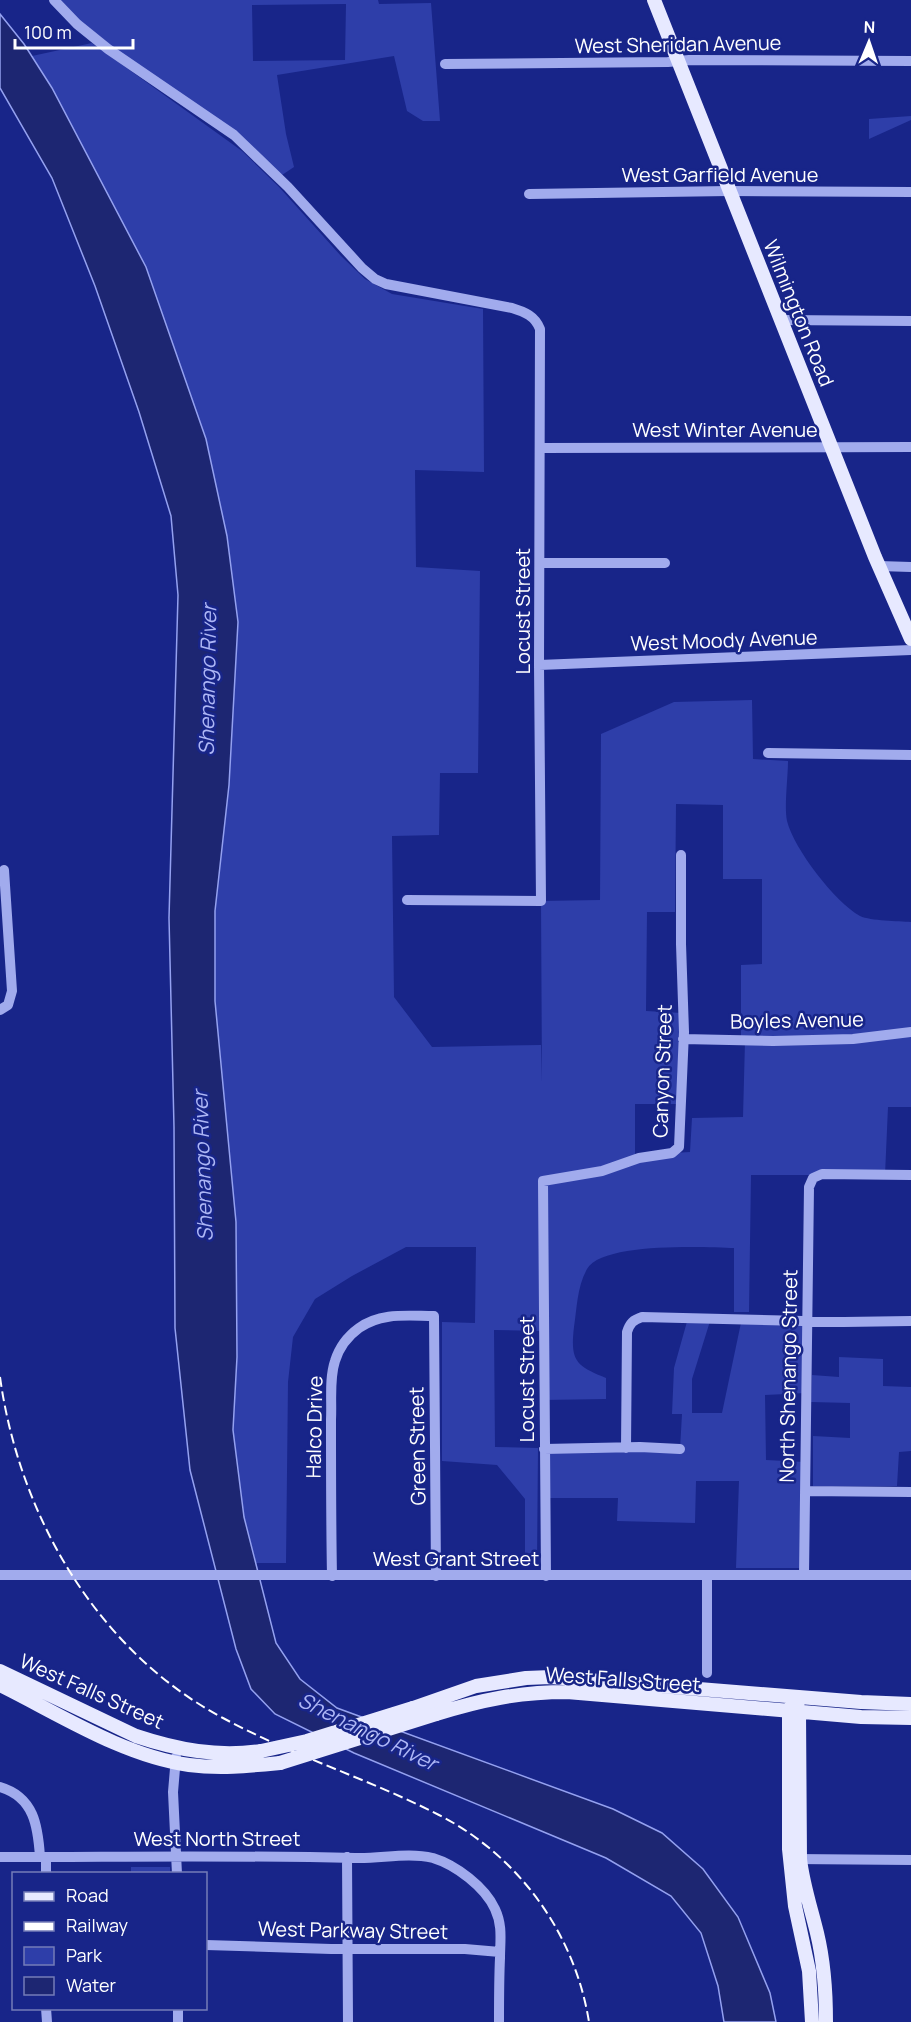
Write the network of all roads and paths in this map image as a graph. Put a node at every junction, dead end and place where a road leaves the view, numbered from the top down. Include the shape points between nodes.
1 (54, 0) edge
2 (654, 0) edge
3 (678, 61) junction
4 (911, 61) edge
5 (445, 64) dead end
6 (729, 191) junction
7 (911, 192) edge
8 (529, 194) dead end
9 (781, 320) junction
10 (911, 321) edge
11 (831, 446) junction
12 (911, 447) edge
13 (540, 448) junction
14 (540, 563) junction
15 (665, 563) dead end
16 (879, 566) junction
17 (911, 567) edge
18 (911, 639) edge
19 (911, 650) edge
20 (539, 665) junction
21 (768, 753) dead end
22 (911, 755) edge
23 (681, 855) dead end
24 (4, 870) dead end
25 (407, 900) dead end
26 (0, 1010) edge
27 (911, 1032) edge
28 (683, 1039) junction
29 (911, 1175) edge
30 (543, 1181) joint
31 (434, 1316) joint
32 (807, 1321) junction
33 (911, 1321) edge
34 (626, 1448) junction
35 (544, 1449) junction
36 (680, 1449) dead end
37 (805, 1491) junction
38 (911, 1492) edge
39 (0, 1575) edge
40 (707, 1575) junction
41 (804, 1575) junction
42 (911, 1575) edge
43 (332, 1576) junction
44 (436, 1576) junction
45 (546, 1576) junction
46 (0, 1671) edge
47 (707, 1673) dead end
48 (0, 1685) edge
49 (794, 1697) junction
50 (911, 1704) edge
51 (794, 1712) junction
52 (824, 1714) junction
53 (911, 1718) edge
54 (799, 1738) junction
55 (176, 1755) junction
56 (0, 1786) edge
57 (176, 1856) junction
58 (0, 1857) edge
59 (43, 1857) junction
60 (346, 1857) junction
61 (795, 1859) junction
62 (911, 1860) edge
63 (45, 1872) edge
64 (177, 1872) edge
65 (207, 1945) edge
66 (347, 1949) junction
67 (500, 1952) junction
68 (348, 2022) edge
69 (499, 2022) edge
70 (812, 2022) edge
71 (826, 2022) edge

1 - 13 street, Locust Street via 108,49 234,135 375,279 527,313 540,329
2 - 3 main road, Wilmington Road
3 - 4 street, West Sheridan Avenue
3 - 5 street, West Sheridan Avenue
3 - 6 main road, Wilmington Road
6 - 7 street, West Garfield Avenue
6 - 8 street, West Garfield Avenue
6 - 9 main road, Wilmington Road
9 - 10 street
9 - 11 main road, Wilmington Road
11 - 12 street, West Winter Avenue
11 - 13 street, West Winter Avenue
11 - 16 main road, Wilmington Road
13 - 14 street, Locust Street
14 - 15 street
14 - 20 street, Locust Street
16 - 17 street
16 - 18 main road, Wilmington Road
19 - 20 street, West Moody Avenue
20 - 25 street, Locust Street via 541,901
21 - 22 street
23 - 28 street, Canyon Street
24 - 26 street via 12,991 8,1005
27 - 28 street, Boyles Avenue via 853,1039
28 - 30 street, Canyon Street via 680,1144 675,1151 602,1171
29 - 32 street, North Shenango Street via 822,1174 813,1178 808,1187
30 - 35 street, Locust Street
31 - 43 street, Halco Drive via 395,1316 371,1321 346,1341 334,1362
31 - 44 street, Green Street
32 - 33 street
32 - 34 street via 642,1317 632,1322 627,1332
32 - 37 street, North Shenango Street
34 - 35 street
34 - 36 street
35 - 45 street, Locust Street
37 - 38 street
37 - 41 street, North Shenango Street
39 - 43 street, West Grant Street
40 - 41 street, West Grant Street
40 - 45 street, West Grant Street
40 - 47 street
41 - 42 street, West Grant Street
43 - 44 street, West Grant Street
44 - 45 street, West Grant Street
46 - 55 main road, West Falls Street
48 - 55 main road, West Falls Street via 126,1747
49 - 50 main road, West Falls Street
49 - 51 main road
49 - 55 main road, West Falls Street, bridge via 551,1677 518,1679 476,1686 307,1741 261,1751
51 - 52 main road, West Falls Street
51 - 54 main road
51 - 55 main road, West Falls Street, bridge via 541,1692 499,1696 280,1763 220,1767
51 - 61 main road
52 - 53 main road, West Falls Street
52 - 54 main road via 809,1722
54 - 61 main road
55 - 57 street
56 - 59 street via 26,1803 36,1821
57 - 59 street, West North Street
57 - 60 street, West North Street
57 - 64 street
58 - 59 street, West North Street
59 - 63 street
60 - 66 street
60 - 67 street, West North Street via 418,1856 434,1858 451,1867 483,1892 495,1909 502,1934
61 - 62 street
61 - 70 main road via 794,1899 809,1971
61 - 71 main road via 817,1932 824,1969
65 - 66 street, West Parkway Street
66 - 67 street, West Parkway Street
66 - 68 street
67 - 69 street

